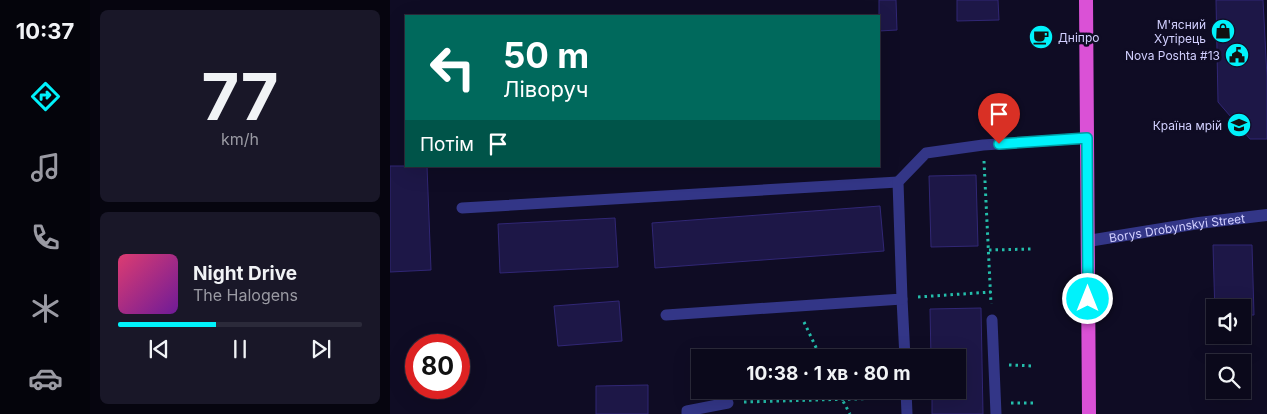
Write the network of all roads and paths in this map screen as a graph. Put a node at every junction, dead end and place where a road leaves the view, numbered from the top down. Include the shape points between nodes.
1 (1086, 0) edge
2 (1087, 138) junction
3 (983, 146) junction
4 (898, 182) junction
5 (462, 208) dead end
6 (1267, 215) edge
7 (1088, 241) junction
8 (1031, 248) dead end
9 (989, 250) junction
10 (991, 292) junction
11 (902, 298) junction
12 (796, 306) junction
13 (666, 316) dead end
14 (992, 320) joint
15 (818, 349) edge
16 (905, 349) edge
17 (994, 365) junction
18 (1034, 366) dead end
19 (853, 399) edge
20 (906, 399) edge
21 (842, 400) junction
22 (728, 403) joint
23 (1034, 403) dead end
24 (996, 408) edge
25 (687, 414) edge
26 (850, 414) edge
27 (907, 414) edge
28 (1089, 414) edge

1 - 2 highway
2 - 3 lane
2 - 7 highway
3 - 4 lane via 926,153
3 - 9 path
4 - 5 lane
4 - 11 lane
6 - 7 street, Borys Drobynskyi Street via 1199,222
7 - 28 highway
8 - 9 path
9 - 10 path
10 - 11 path
10 - 14 path
11 - 12 lane
11 - 16 lane
12 - 13 lane
12 - 15 path
14 - 17 lane
17 - 18 path
17 - 24 lane
19 - 21 path
20 - 27 lane
21 - 22 path
21 - 26 path
22 - 25 lane via 687,411
23 - 24 path

